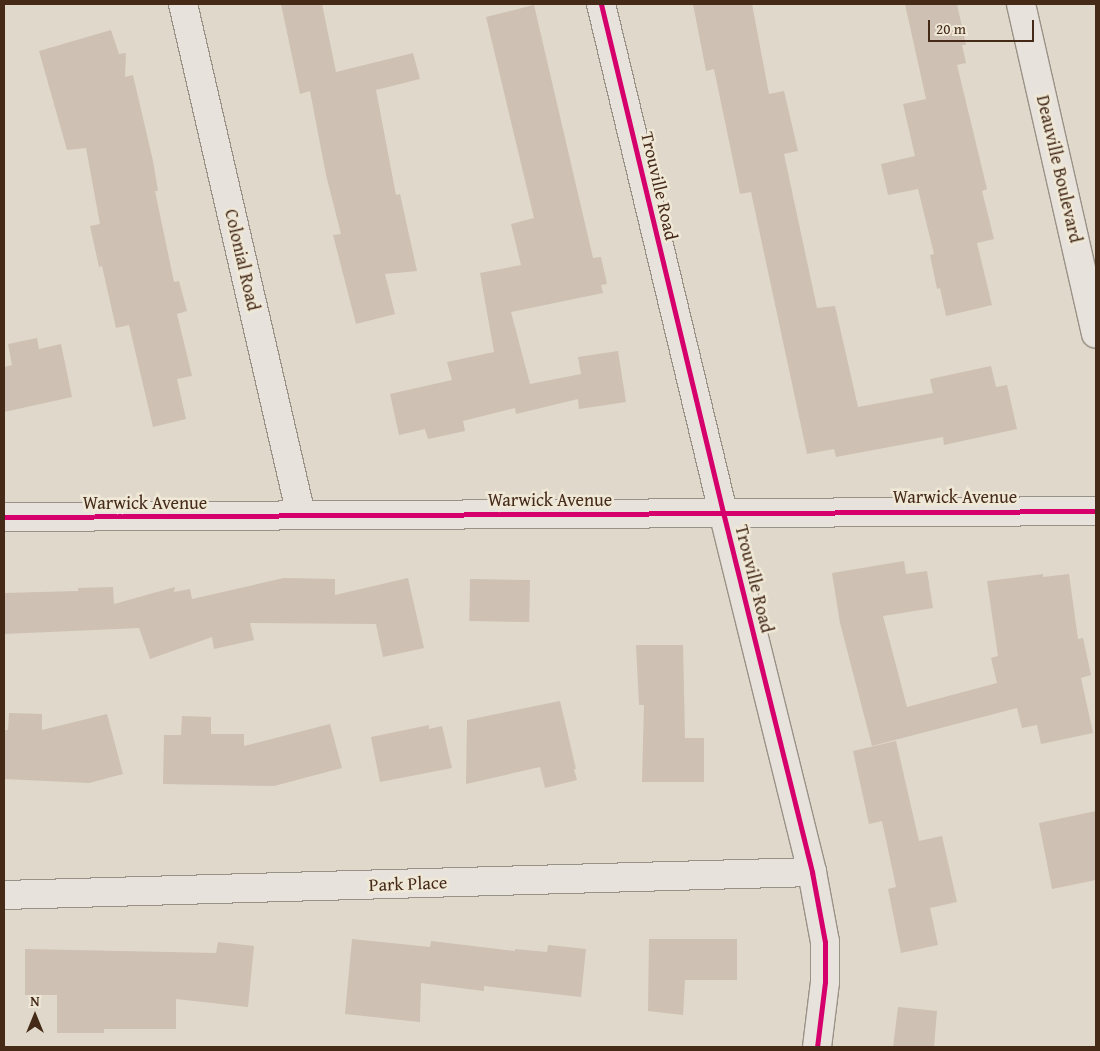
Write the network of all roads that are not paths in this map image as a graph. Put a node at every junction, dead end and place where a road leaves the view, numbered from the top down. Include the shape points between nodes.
1 (183, 4) edge
2 (601, 4) edge
3 (1022, 4) edge
4 (1096, 334) edge
5 (1096, 511) edge
6 (723, 512) junction
7 (301, 515) junction
8 (4, 517) edge
9 (812, 872) junction
10 (4, 895) edge
11 (817, 1047) edge

1 - 7 street, Colonial Road
2 - 6 street, Trouville Road
3 - 4 street, Deauville Boulevard
5 - 6 street, Warwick Avenue
6 - 7 street, Warwick Avenue
6 - 9 street, Trouville Road
7 - 8 street, Warwick Avenue
9 - 10 street, Park Place
9 - 11 street, Trouville Road via 825,942 825,982

